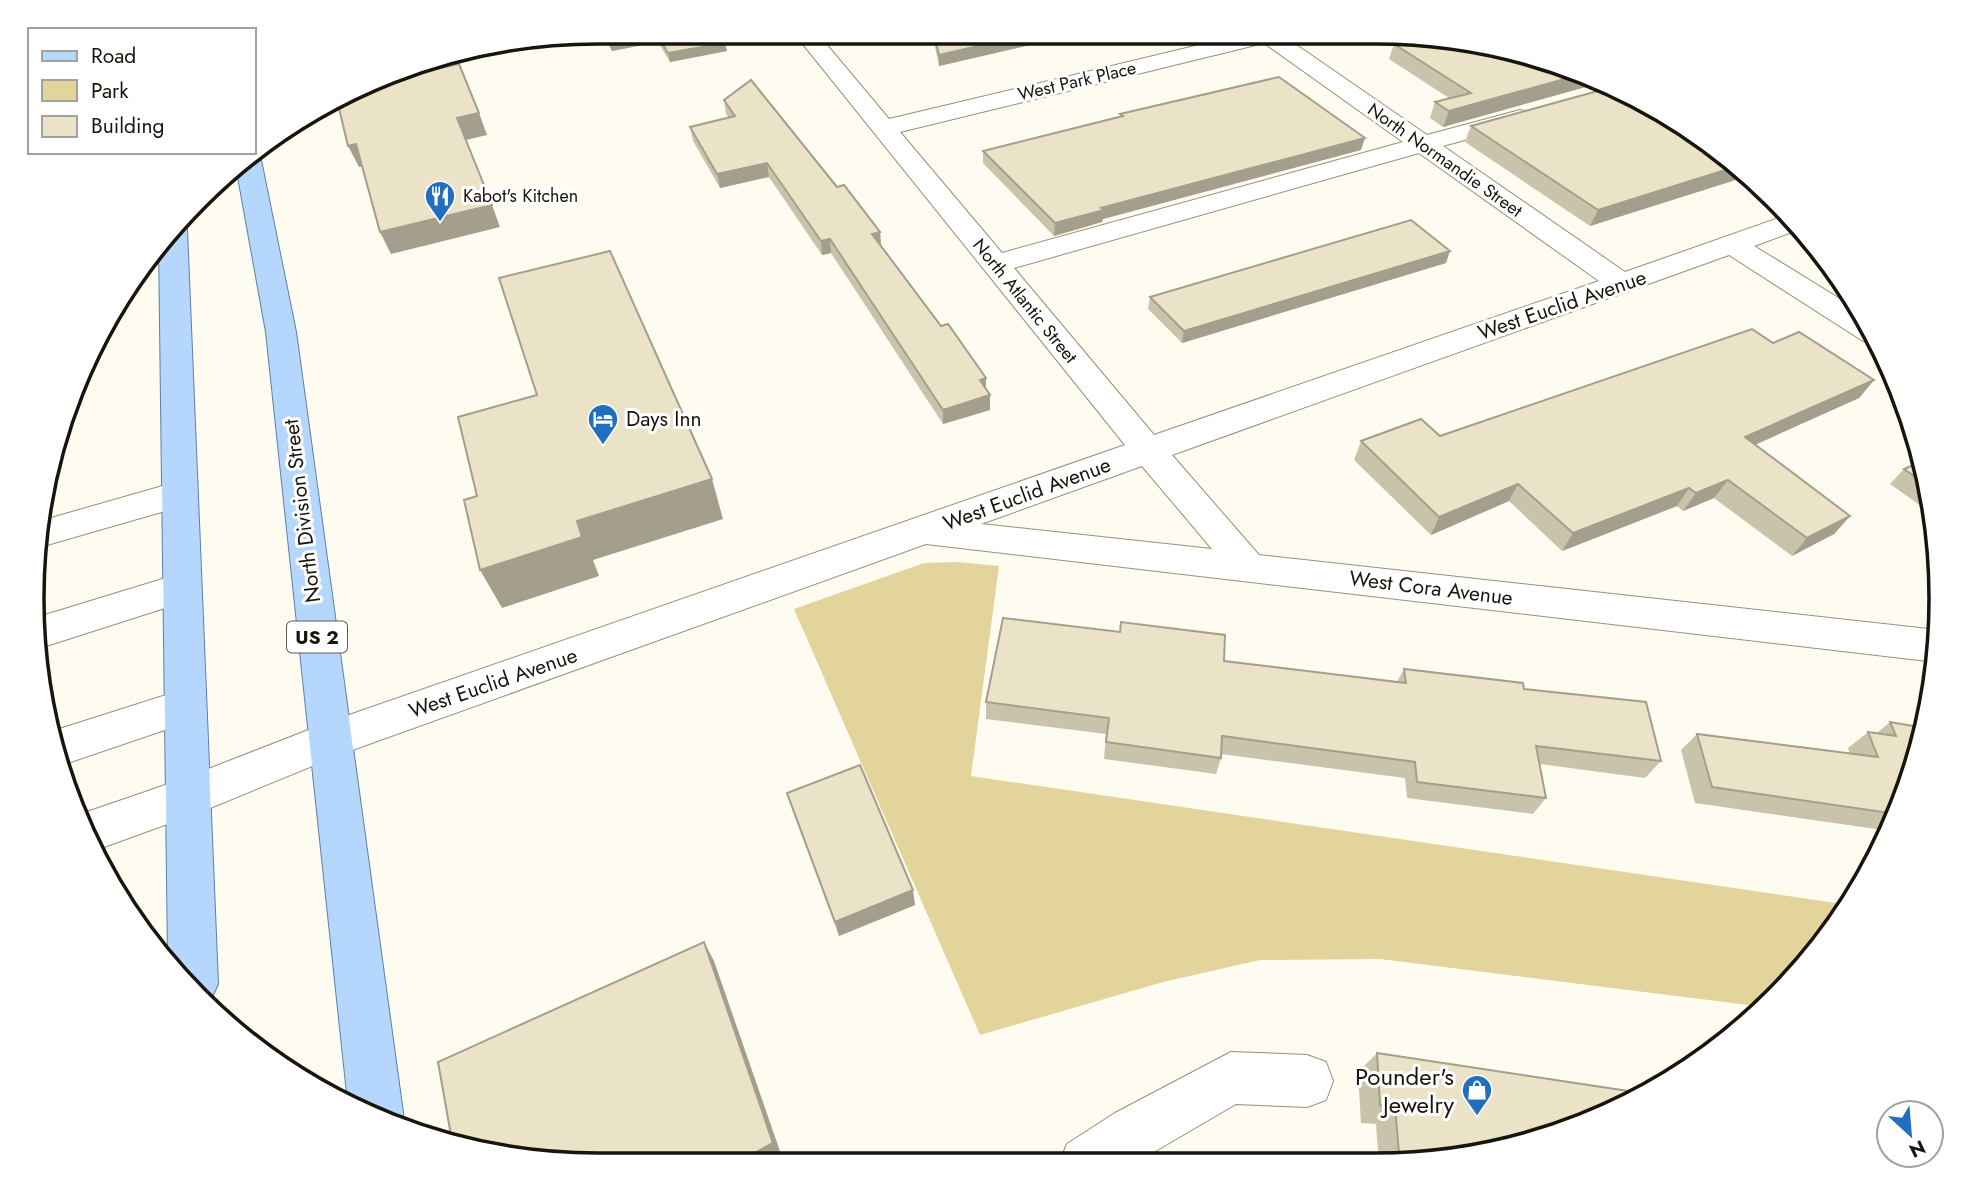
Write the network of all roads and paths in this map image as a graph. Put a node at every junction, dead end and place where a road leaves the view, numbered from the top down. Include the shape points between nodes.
1 (814, 44) edge
2 (1236, 44) edge
3 (1280, 44) edge
4 (1539, 111) edge
5 (884, 128) junction
6 (1423, 145) junction
7 (249, 168) edge
8 (1785, 225) edge
9 (173, 242) edge
10 (1731, 244) junction
11 (996, 264) junction
12 (1623, 284) junction
13 (1856, 323) edge
14 (1148, 450) junction
15 (180, 495) junction
16 (923, 531) junction
17 (47, 532) edge
18 (1248, 567) junction
19 (182, 588) junction
20 (45, 631) edge
21 (1927, 645) edge
22 (186, 706) junction
23 (329, 740) junction
24 (64, 746) edge
25 (187, 797) junction
26 (94, 829) edge
27 (193, 977) edge
28 (1307, 1081) dead end
29 (375, 1106) edge
30 (1101, 1153) edge

1 - 5 street, North Atlantic Street
2 - 5 street, West Park Place
3 - 6 street, North Normandie Street
4 - 6 street
5 - 11 street, North Atlantic Street
6 - 11 street
6 - 12 street, North Normandie Street
7 - 23 main road, North Division Street / US 2 via 281,332
8 - 10 street, West Euclid Avenue
9 - 15 main road
10 - 12 street, West Euclid Avenue
10 - 13 street
11 - 14 street, North Atlantic Street
12 - 14 street, West Euclid Avenue
14 - 16 street, West Euclid Avenue
14 - 18 street, North Atlantic Street
15 - 17 street
15 - 19 main road
16 - 18 street, West Cora Avenue
16 - 23 street, West Euclid Avenue
18 - 21 street, West Cora Avenue
19 - 20 street
19 - 22 main road
22 - 24 street
22 - 25 main road
23 - 25 street, West Euclid Avenue
23 - 29 main road, North Division Street / US 2
25 - 26 street, West Euclid Avenue
25 - 27 main road
28 - 30 street via 1231,1078

